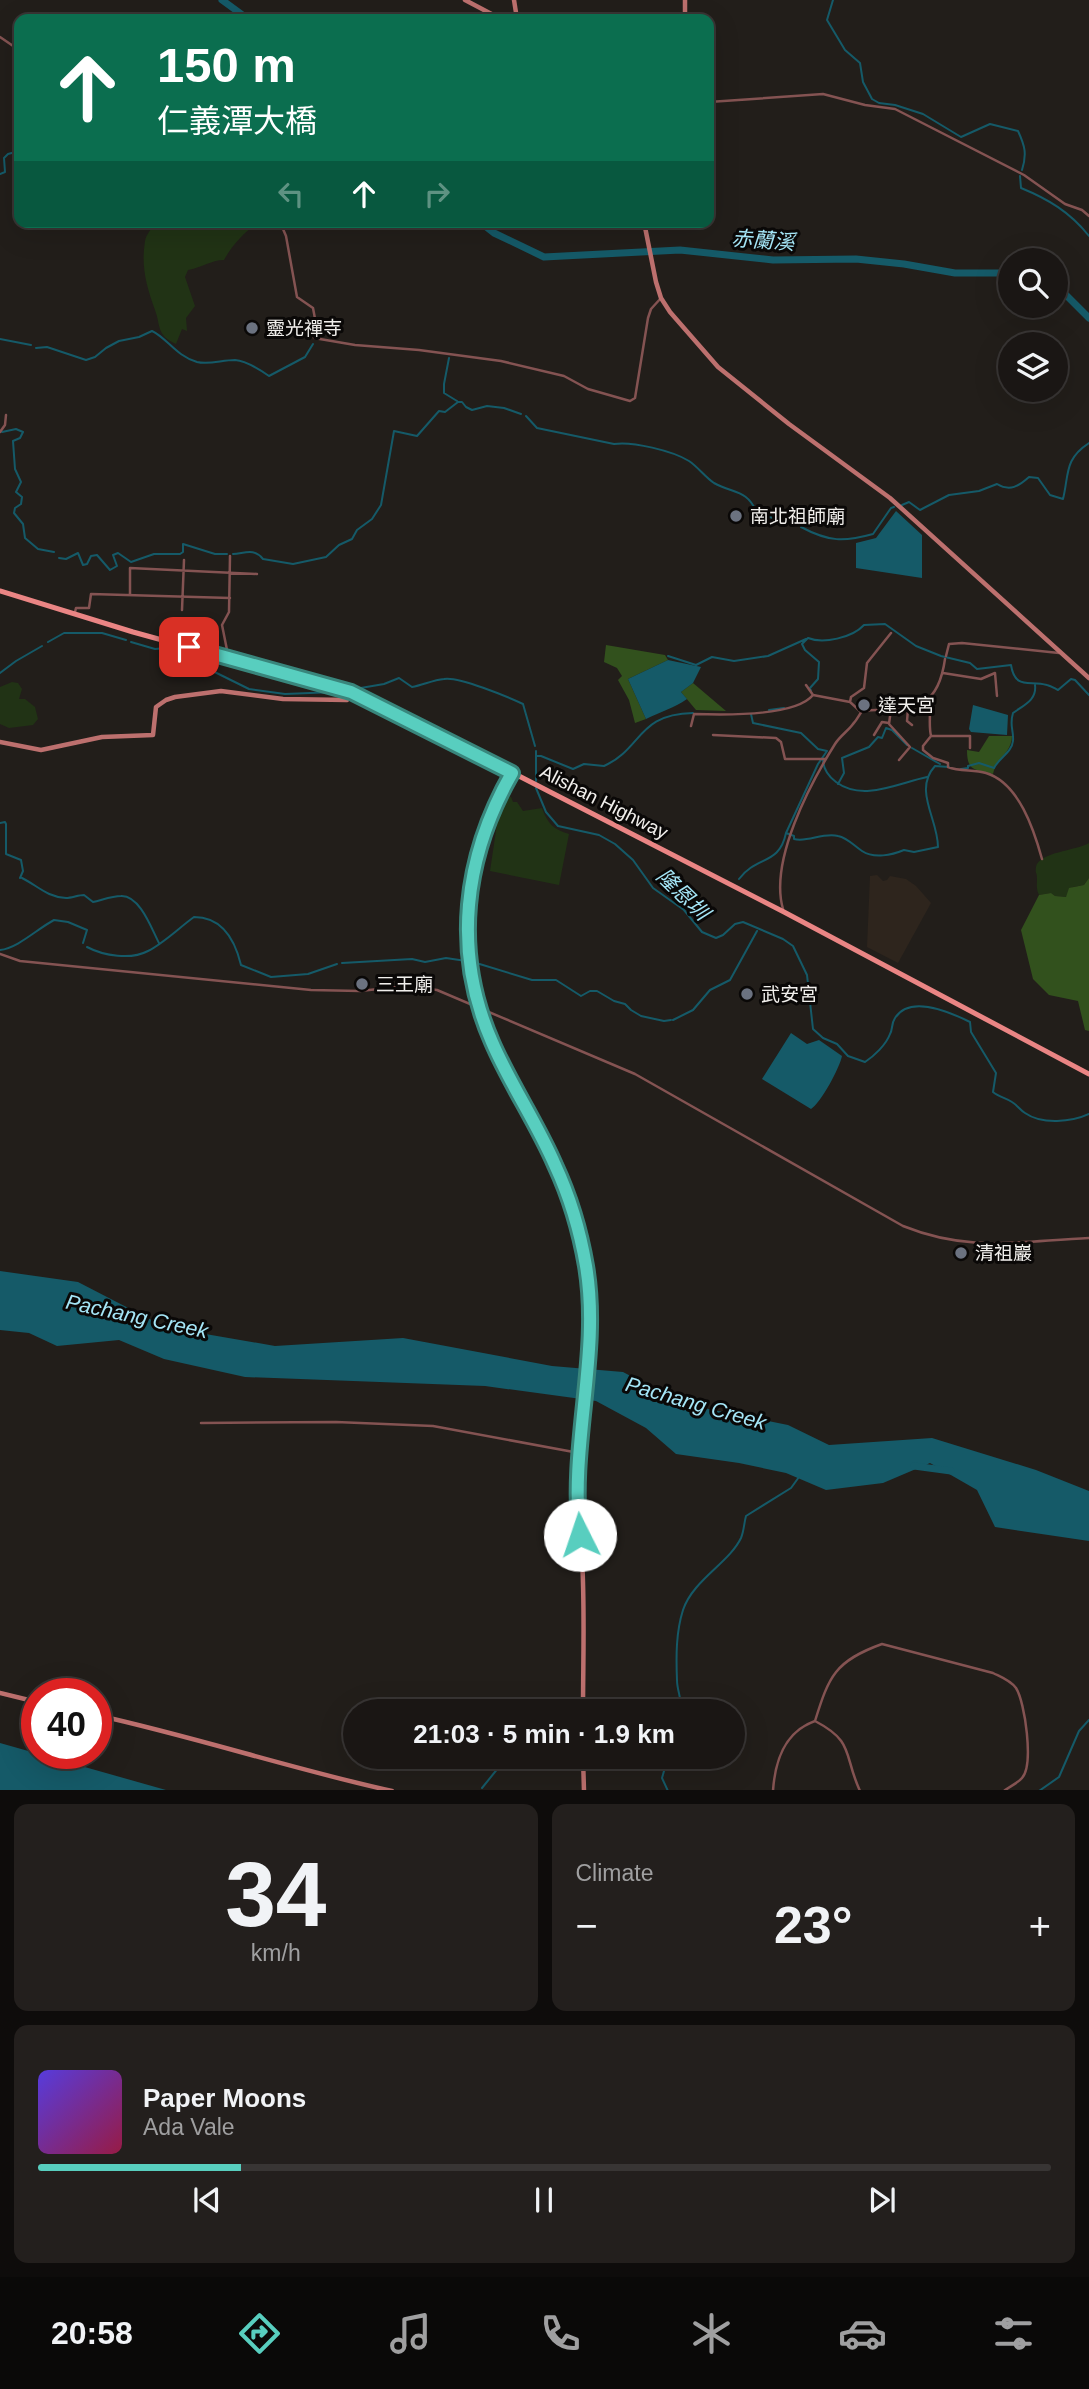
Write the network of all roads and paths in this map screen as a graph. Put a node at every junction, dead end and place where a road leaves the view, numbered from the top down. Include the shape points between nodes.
1 (465, 0) edge
2 (491, 14) edge
3 (714, 102) edge
4 (1089, 216) edge
5 (283, 228) edge
6 (646, 228) edge
7 (661, 298) junction
8 (6, 415) dead end
9 (0, 432) edge
10 (230, 556) dead end
11 (184, 559) dead end
12 (183, 570) junction
13 (229, 572) junction
14 (257, 574) dead end
15 (0, 591) edge
16 (130, 595) junction
17 (182, 597) junction
18 (230, 598) junction
19 (181, 610) dead end
20 (74, 615) junction
21 (891, 633) dead end
22 (1062, 653) junction
23 (225, 656) junction
24 (943, 673) junction
25 (1089, 678) edge
26 (806, 685) dead end
27 (351, 692) junction
28 (813, 695) junction
29 (997, 696) dead end
30 (928, 700) junction
31 (850, 702) junction
32 (891, 709) junction
33 (908, 709) junction
34 (861, 712) junction
35 (889, 723) junction
36 (912, 725) dead end
37 (691, 726) dead end
38 (713, 735) dead end
39 (874, 735) dead end
40 (930, 736) junction
41 (0, 742) edge
42 (970, 748) dead end
43 (825, 759) junction
44 (899, 760) dead end
45 (512, 773) junction
46 (1042, 859) dead end
47 (784, 912) junction
48 (0, 954) edge
49 (480, 1007) junction
50 (1089, 1074) edge
51 (1089, 1238) edge
52 (201, 1423) dead end
53 (580, 1450) junction
54 (0, 1693) edge
55 (21, 1698) edge
56 (583, 1699) edge
57 (112, 1719) edge
58 (815, 1721) junction
59 (583, 1769) edge
60 (392, 1790) edge
61 (584, 1790) edge
62 (773, 1790) edge
63 (860, 1790) edge
64 (1004, 1790) edge

1 - 2 street
3 - 4 street via 823,94 895,109 1024,175
5 - 7 street via 298,297 313,308 314,338 501,361 564,376 587,389 630,401 635,398 648,318
6 - 7 street
7 - 22 street via 718,367 890,498
8 - 9 street
10 - 13 street
11 - 12 street
12 - 13 street
12 - 16 street via 130,568
12 - 17 street
13 - 14 street
13 - 18 street
15 - 20 main road, Alishan Highway
16 - 17 street
16 - 20 street via 91,594 89,608 76,608
17 - 18 street
17 - 19 street
18 - 23 street via 222,625
20 - 23 main road, Alishan Highway
21 - 31 street via 867,663 864,688
22 - 24 street via 949,645
22 - 25 street
23 - 27 main road, Alishan Highway
24 - 29 street via 981,679 995,673
24 - 30 street
26 - 28 street
27 - 41 street via 347,700 208,692 162,702 155,709 153,735 102,737 41,750
27 - 45 main road, Alishan Highway
28 - 31 street
28 - 37 street via 796,706 759,713 694,714
30 - 33 street
30 - 40 street
31 - 34 street
32 - 33 street
32 - 34 street
32 - 35 street
33 - 36 street via 907,721
34 - 43 street
35 - 39 street via 882,722
35 - 44 street via 909,747
38 - 43 street via 776,738 785,759
40 - 42 street via 970,736
40 - 46 street via 923,750 947,762 948,768 995,776 1009,788 1029,822
43 - 47 street via 783,856
45 - 47 main road, Alishan Highway
45 - 49 street via 487,822 470,892 466,925 469,960
47 - 50 main road, Alishan Highway
48 - 49 street via 20,961 311,990 424,986
49 - 51 street via 635,1074 925,1235 979,1244
49 - 53 street via 491,1041 555,1164 576,1218 590,1303
52 - 53 street via 433,1426
53 - 56 street via 577,1513 582,1558
54 - 55 street
57 - 60 street
58 - 62 street via 782,1748
58 - 63 street via 843,1741
58 - 64 street via 834,1671 881,1644 993,1673 1015,1686 1025,1713 1025,1773
59 - 61 street

